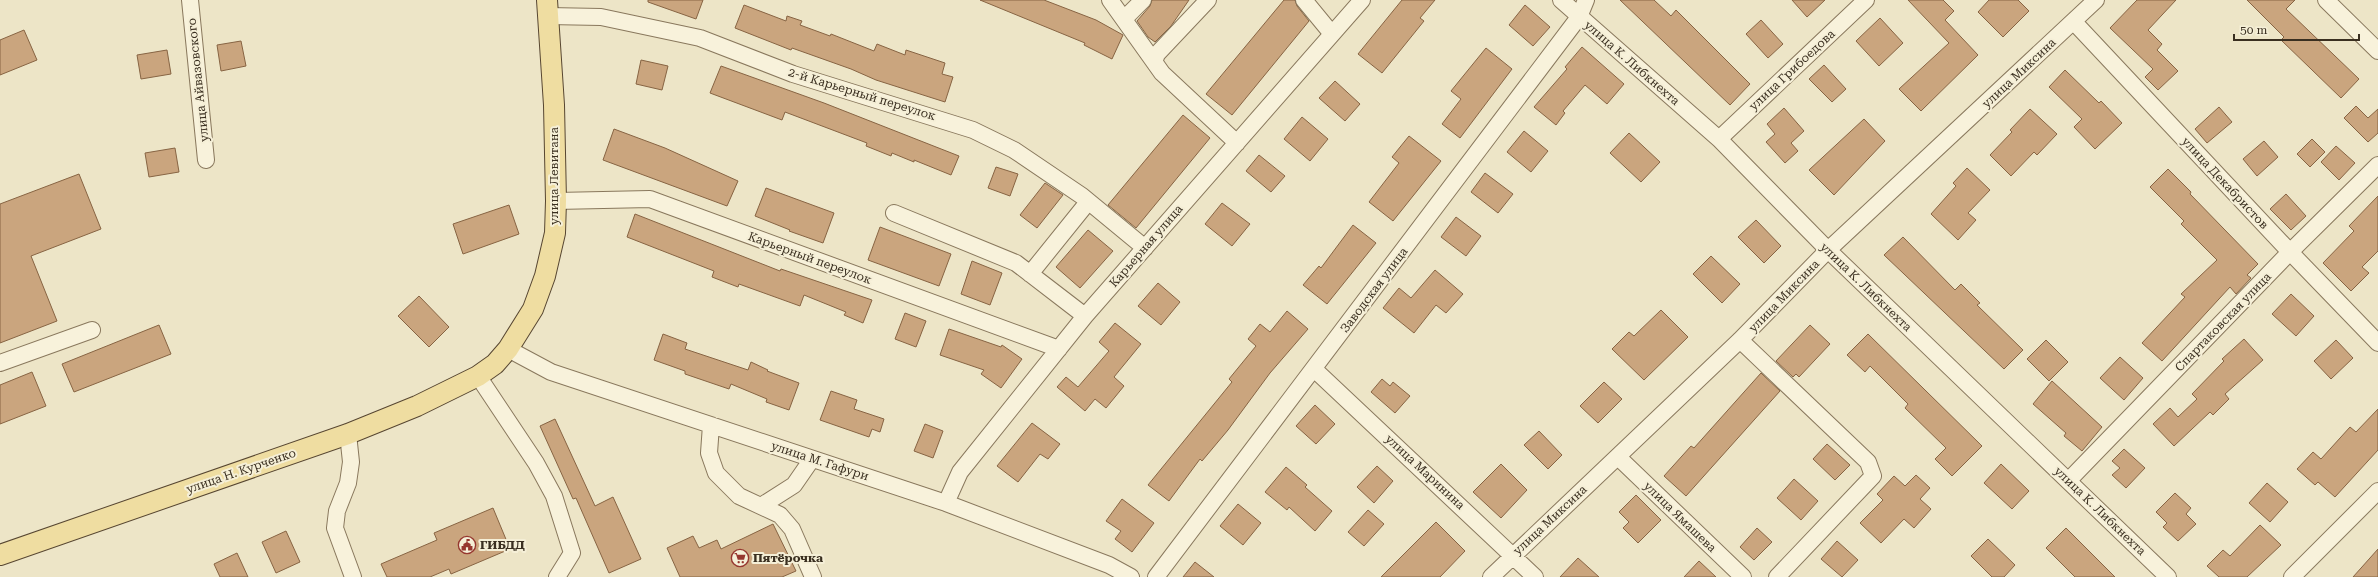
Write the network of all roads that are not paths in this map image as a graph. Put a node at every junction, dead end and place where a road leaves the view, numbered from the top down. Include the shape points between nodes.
1 (190, 0) edge
2 (1110, 0) edge
3 (1143, 0) edge
4 (1208, 0) edge
5 (1304, 0) edge
6 (1362, 0) edge
7 (1561, 0) edge
8 (1586, 0) edge
9 (1866, 0) edge
10 (2096, 0) edge
11 (2326, 0) edge
12 (547, 8) edge
13 (1579, 17) junction
14 (1124, 20) junction
15 (2074, 22) junction
16 (1332, 34) junction
17 (2378, 51) edge
18 (1154, 62) junction
19 (1719, 139) junction
20 (1237, 143) junction
21 (206, 160) dead end
22 (2378, 165) edge
23 (556, 201) junction
24 (1088, 202) junction
25 (894, 213) dead end
26 (1145, 248) junction
27 (1828, 250) junction
28 (2290, 252) junction
29 (1030, 274) junction
30 (1085, 316) junction
31 (92, 330) dead end
32 (1740, 340) junction
33 (2378, 343) edge
34 (508, 349) junction
35 (1059, 349) junction
36 (0, 363) edge
37 (1314, 369) junction
38 (478, 376) junction
39 (711, 425) junction
40 (348, 434) junction
41 (1618, 457) junction
42 (812, 459) junction
43 (2069, 480) junction
44 (2378, 491) edge
45 (946, 503) junction
46 (761, 506) junction
47 (0, 555) edge
48 (1513, 555) junction
49 (352, 577) edge
50 (557, 577) edge
51 (813, 577) edge
52 (1131, 577) edge
53 (1156, 577) edge
54 (1490, 577) edge
55 (1535, 577) edge
56 (1743, 577) edge
57 (1777, 577) edge
58 (2168, 577) edge
59 (2292, 577) edge

1 - 21 street, улица Айвазовского
2 - 14 street
3 - 14 street
4 - 18 street via 1158,54
5 - 16 street
6 - 16 street, Карьерная улица
7 - 13 street, улица К. Либкнехта
8 - 13 street, Заводская улица
9 - 19 street, улица Грибоедова
10 - 15 street, улица Миксина
11 - 17 street
12 - 23 main road, улица Левитана via 554,105
12 - 24 street, 2-й Карьерный переулок via 700,38 793,74 973,130 1014,150
13 - 19 street, улица К. Либкнехта
13 - 37 street, Заводская улица
14 - 18 street
15 - 27 street, улица Миксина
15 - 28 street, улица Декабристов
16 - 20 street, Карьерная улица
18 - 20 street via 1162,73
19 - 27 street, улица К. Либкнехта
20 - 26 street, Карьерная улица
22 - 28 street, Спартаковская улица
23 - 34 main road, улица Левитана via 554,233 545,276 533,309
23 - 35 street, Карьерный переулок via 650,199
24 - 26 street, 2-й Карьерный переулок
24 - 29 street
25 - 29 street via 1016,263
26 - 30 street, Карьерная улица
27 - 32 street, улица Миксина
27 - 43 street, улица К. Либкнехта
28 - 33 street, улица Декабристов
28 - 43 street, Спартаковская улица
29 - 30 street
30 - 35 street, Карьерная улица
31 - 36 street
32 - 41 street, улица Миксина
32 - 57 street via 1868,462 1873,476
34 - 38 main road, улица Левитана via 495,364
34 - 39 street, улица М. Гафури via 551,372
35 - 45 street, Карьерная улица via 960,472
37 - 48 street, улица Маринина
37 - 53 street, Заводская улица
38 - 40 main road, улица Н. Курченко via 417,406
38 - 50 street via 536,463 554,496 572,553
39 - 42 street, улица М. Гафури
39 - 46 street via 709,453 716,473 739,496
40 - 47 main road, улица Н. Курченко
40 - 49 street via 351,462 348,483 335,528
41 - 48 street, улица Миксина
41 - 56 street, улица Ямашева
42 - 45 street, улица М. Гафури
42 - 46 street via 794,485
43 - 58 street, улица К. Либкнехта
44 - 59 street
45 - 52 street, улица М. Гафури via 1109,565
46 - 51 street via 780,515 792,529
48 - 54 street, улица Миксина
48 - 55 street, улица Маринина

